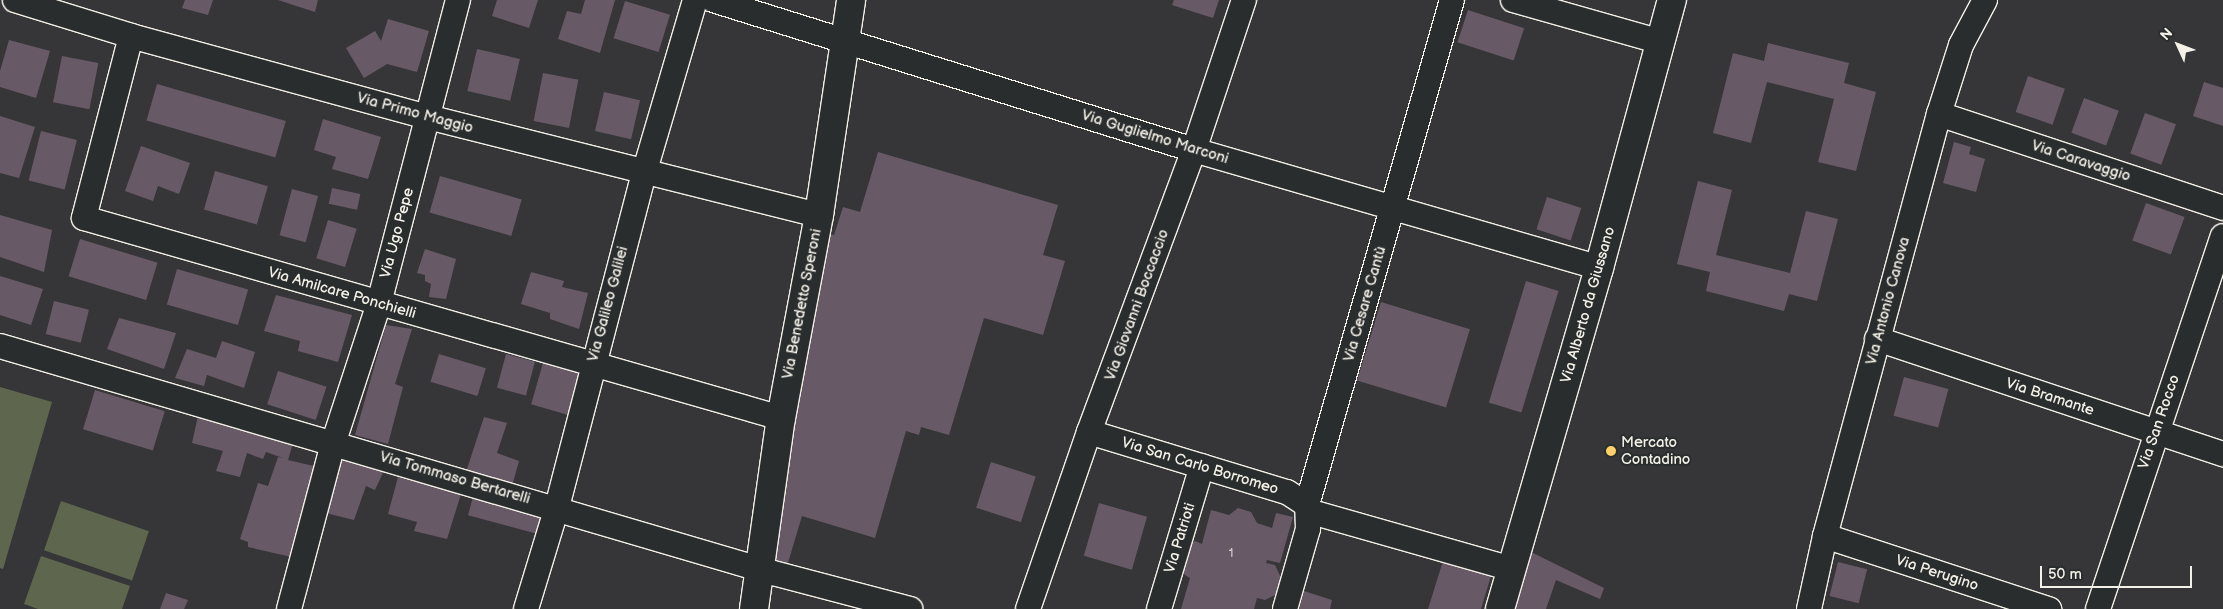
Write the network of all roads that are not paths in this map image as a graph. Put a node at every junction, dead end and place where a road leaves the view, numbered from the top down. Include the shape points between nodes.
1 (15, 0) edge
2 (458, 0) edge
3 (695, 0) edge
4 (713, 0) edge
5 (851, 0) edge
6 (1244, 0) edge
7 (1452, 0) edge
8 (1513, 0) edge
9 (1672, 0) edge
10 (1985, 0) edge
11 (131, 36) junction
12 (843, 40) junction
13 (1661, 42) junction
14 (1939, 114) junction
15 (428, 117) junction
16 (1194, 150) junction
17 (645, 170) junction
18 (1393, 207) junction
19 (2223, 208) edge
20 (819, 215) junction
21 (2223, 236) edge
22 (1599, 268) junction
23 (379, 303) junction
24 (1877, 339) junction
25 (0, 346) edge
26 (591, 366) junction
27 (780, 418) junction
28 (1089, 432) junction
29 (2155, 432) junction
30 (333, 444) junction
31 (2223, 454) edge
32 (1202, 466) junction
33 (557, 507) junction
34 (1308, 508) junction
35 (1825, 536) junction
36 (761, 568) junction
37 (1512, 569) junction
38 (289, 609) edge
39 (526, 609) edge
40 (754, 609) edge
41 (910, 609) edge
42 (1028, 609) edge
43 (1159, 609) edge
44 (1285, 609) edge
45 (1500, 609) edge
46 (1809, 609) edge
47 (2048, 609) edge
48 (2098, 609) edge

1 - 11 street, Via Primo Maggio
2 - 15 street, Via Ugo Pepe
3 - 17 street, Via Galileo Galilei
4 - 12 street, Via Guglielmo Marconi
5 - 12 street, Via Benedetto Speroni
6 - 16 street, Via Giovanni Boccaccio
7 - 18 street, Via Cesare Cantù
8 - 13 street
9 - 13 street, Via Alberto da Giussano
10 - 14 street, Via Antonio Canova via 1961,45
11 - 15 street, Via Primo Maggio
11 - 23 street, Via Amilcare Ponchielli via 84,218
12 - 16 street, Via Guglielmo Marconi
12 - 20 street, Via Benedetto Speroni
13 - 22 street, Via Alberto da Giussano
14 - 19 street, Via Caravaggio
14 - 24 street, Via Antonio Canova
15 - 17 street, Via Primo Maggio
15 - 23 street, Via Ugo Pepe
16 - 18 street, Via Guglielmo Marconi
16 - 28 street, Via Giovanni Boccaccio
17 - 20 street, Via Primo Maggio
17 - 26 street, Via Galileo Galilei
18 - 22 street, Via Guglielmo Marconi
18 - 34 street, Via Cesare Cantù
20 - 27 street, Via Benedetto Speroni
21 - 29 street, Via San Rocco
22 - 37 street, Via Alberto da Giussano
23 - 26 street, Via Amilcare Ponchielli
23 - 30 street, Via Ugo Pepe
24 - 29 street, Via Bramante
24 - 35 street, Via Antonio Canova
25 - 30 street, Via Tommaso Bertarelli
26 - 27 street, Via Amilcare Ponchielli
26 - 33 street, Via Galileo Galilei
27 - 36 street, Via Benedetto Speroni
28 - 32 street, Via San Carlo Borromeo
28 - 42 street, Via Giovanni Boccaccio
29 - 31 street, Via Bramante
29 - 48 street, Via San Rocco
30 - 33 street, Via Tommaso Bertarelli
30 - 38 street, Via Ugo Pepe
32 - 34 street, Via San Carlo Borromeo via 1287,492
32 - 43 street, Via Patrioti
33 - 36 street, Via Tommaso Bertarelli
33 - 39 street, Via Galileo Galilei
34 - 37 street, Via San Carlo Borromeo
34 - 44 street, Via Cesare Cantù via 1308,529
35 - 46 street, Via Antonio Canova
35 - 47 street, Via Perugino
36 - 40 street, Via Benedetto Speroni
36 - 41 street, Via Tommaso Bertarelli
37 - 45 street, Via Alberto da Giussano

